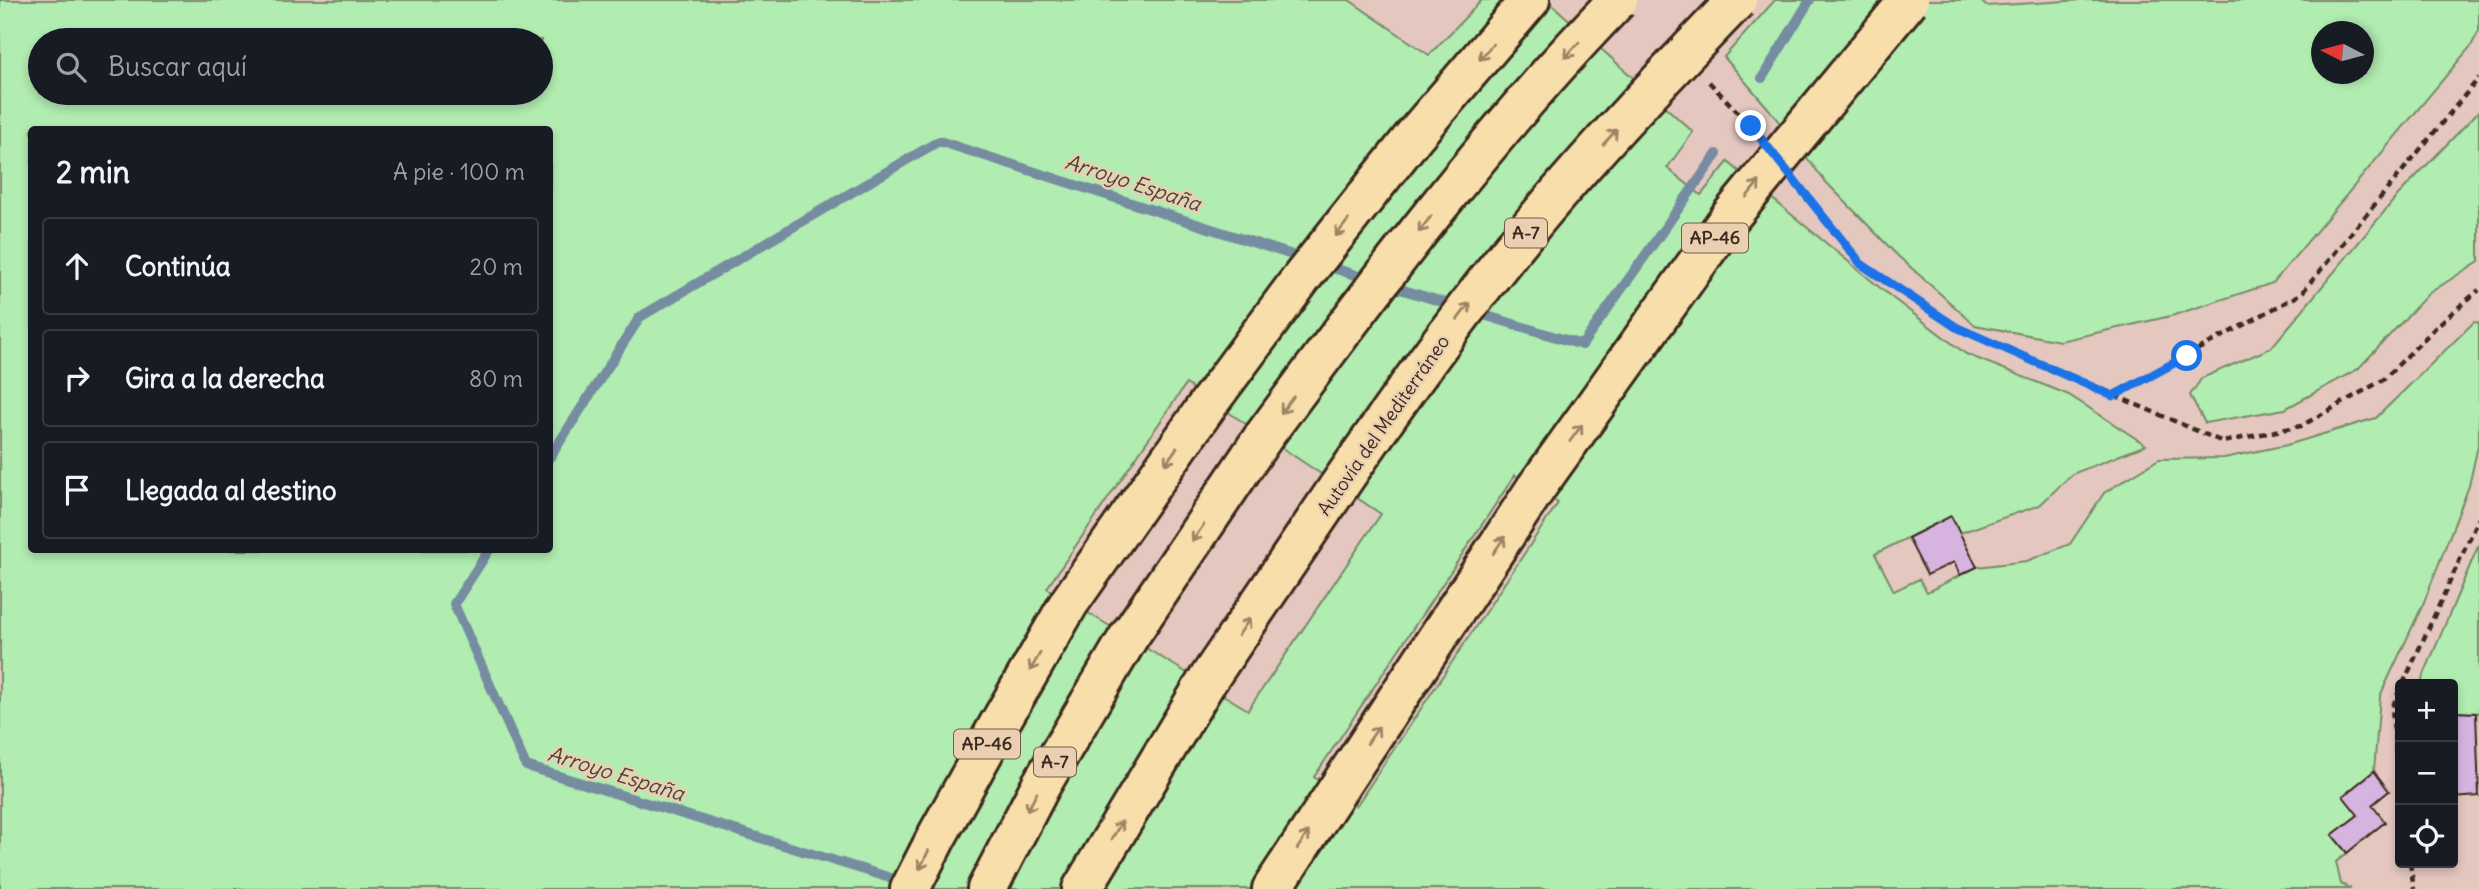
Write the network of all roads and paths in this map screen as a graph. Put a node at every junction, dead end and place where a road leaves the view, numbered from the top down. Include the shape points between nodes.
1 (1530, 0) edge
2 (1618, 0) edge
3 (1737, 0) edge
4 (1909, 0) edge
5 (1703, 75) dead end
6 (2479, 78) edge
7 (1760, 136) dead end
8 (1793, 179) dead end
9 (2479, 290) edge
10 (2113, 396) junction
11 (2479, 518) edge
12 (2405, 679) edge
13 (2395, 701) edge
14 (2395, 742) edge
15 (2411, 868) edge
16 (910, 889) edge
17 (987, 889) edge
18 (1082, 889) edge
19 (1272, 889) edge
20 (2414, 889) edge

1 -> 16 highway, AP-46 via 1405,147 1210,400 1069,603
2 -> 17 highway, A-7, bridge via 1469,169 1264,436 1128,638 1041,785
18 -> 3 highway, Autovía del Mediterráneo / A-7, bridge via 1205,684 1420,368 1535,220
19 -> 4 highway, AP-46, bridge via 1536,488 1730,217
5 - 7 path
6 - 10 path via 2301,294
8 - 10 path via 1861,264 1956,327
9 - 10 path via 2383,380 2301,426 2223,442
11 - 12 path
13 - 14 path
15 - 20 path

